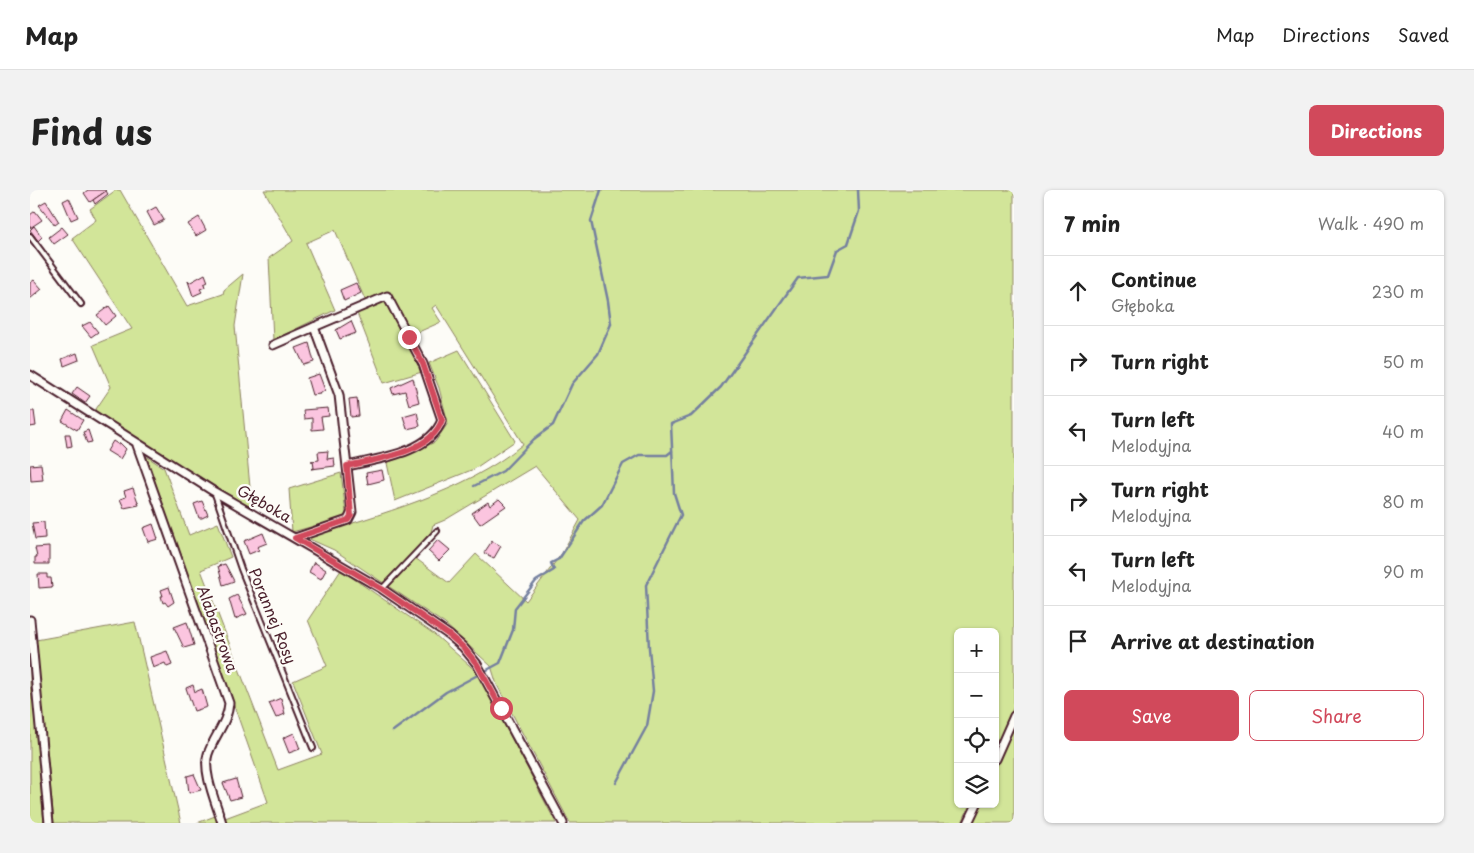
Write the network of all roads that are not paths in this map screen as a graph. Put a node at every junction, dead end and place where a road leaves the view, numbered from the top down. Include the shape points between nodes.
1 (30, 236) edge
2 (81, 304) dead end
3 (314, 327) junction
4 (273, 345) dead end
5 (30, 375) edge
6 (137, 444) junction
7 (347, 466) junction
8 (213, 491) junction
9 (436, 531) dead end
10 (295, 538) junction
11 (382, 589) junction
12 (30, 620) edge
13 (1014, 716) edge
14 (313, 748) dead end
15 (999, 750) edge
16 (975, 808) edge
17 (49, 823) edge
18 (222, 823) edge
19 (563, 823) edge
20 (968, 823) edge

1 - 2 lane
3 - 4 street
3 - 7 street via 340,395
3 - 7 street via 387,296 423,364 442,420 434,436 414,447
5 - 6 street, Głęboka
6 - 8 street, Głęboka
6 - 18 street, Alabastrowa via 229,703 206,766
7 - 10 street via 352,512 348,520
8 - 10 street, Głęboka
8 - 14 lane, Porannej Rosy
9 - 11 lane
10 - 11 street, Głęboka
11 - 19 street, Głęboka via 449,635 472,658
12 - 17 street
13 - 15 street
16 - 20 street

